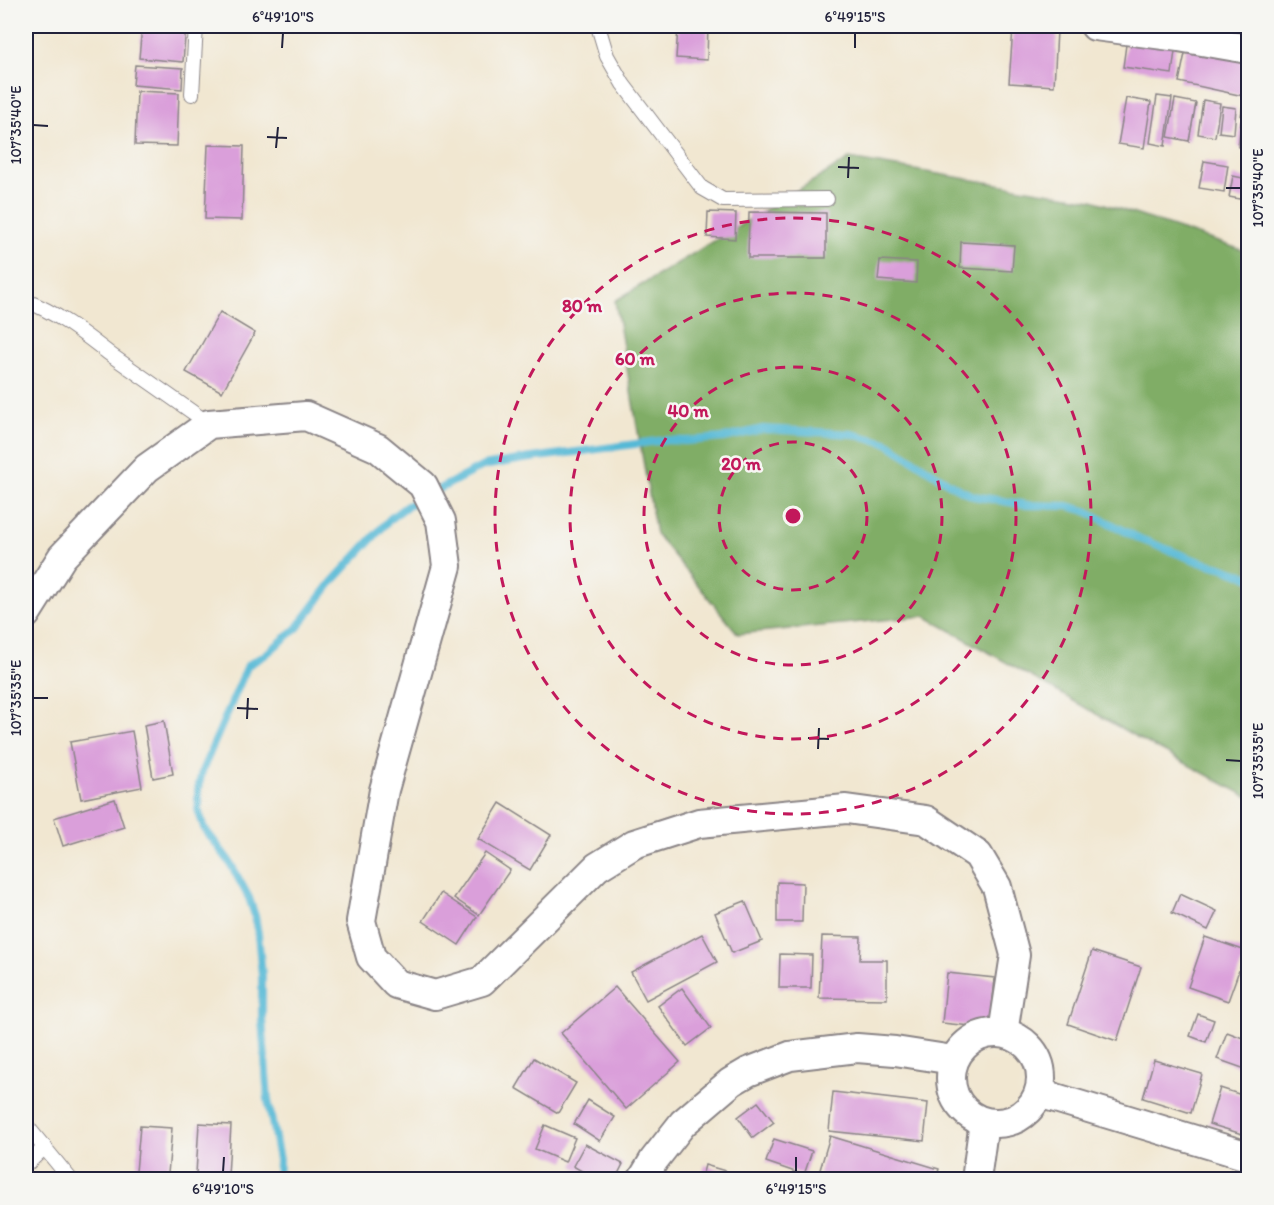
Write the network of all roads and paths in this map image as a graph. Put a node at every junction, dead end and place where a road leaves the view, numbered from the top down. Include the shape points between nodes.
1 (196, 26) edge
2 (598, 26) edge
3 (1095, 26) edge
4 (1248, 49) edge
5 (192, 94) dead end
6 (827, 200) dead end
7 (26, 301) edge
8 (209, 424) junction
9 (26, 614) edge
10 (1003, 1033) junction
11 (954, 1060) junction
12 (1039, 1093) junction
13 (984, 1122) junction
14 (26, 1125) edge
15 (45, 1147) junction
16 (1248, 1156) edge
17 (26, 1165) edge
18 (72, 1179) edge
19 (642, 1179) edge
20 (976, 1179) edge

1 - 5 lane
2 - 6 lane via 607,56 623,84 702,188 723,200
3 - 4 street
7 - 8 lane via 80,330
8 - 9 street via 147,468 62,557
8 - 10 street via 306,416 378,448 423,485 441,520 447,566 384,790 361,921 371,957 396,984 435,996 482,981 597,867 634,844 699,823 846,809 926,820 978,855 997,887 1015,955
10 - 11 street via 974,1038
10 - 12 street via 1018,1038 1038,1061
11 - 13 street via 950,1073 955,1098 962,1109
11 - 19 street via 857,1048 790,1056 747,1072 683,1123
12 - 13 street via 1031,1107 1017,1118 1001,1124
12 - 16 street
13 - 20 street
14 - 15 lane
15 - 17 lane
15 - 18 lane

